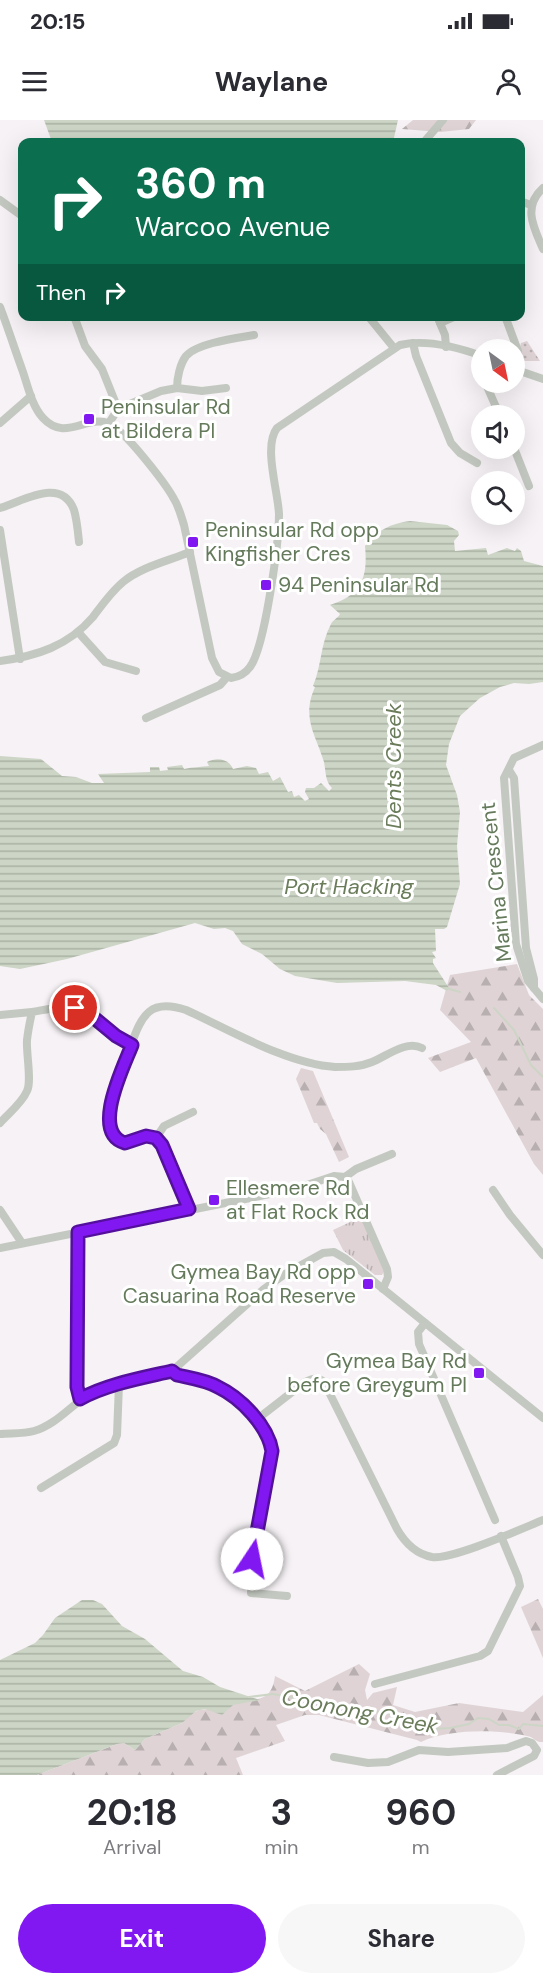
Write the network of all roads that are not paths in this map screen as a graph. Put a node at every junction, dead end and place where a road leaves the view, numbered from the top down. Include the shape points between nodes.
1 (443, 120) edge
2 (427, 138) edge
3 (543, 188) edge
4 (0, 200) edge
5 (525, 203) edge
6 (531, 205) junction
7 (18, 213) edge
8 (543, 249) edge
9 (0, 307) edge
10 (77, 321) edge
11 (372, 321) edge
12 (439, 321) edge
13 (507, 321) edge
14 (254, 334) dead end
15 (514, 339) edge
16 (413, 343) junction
17 (446, 347) junction
18 (394, 348) junction
19 (471, 353) edge
20 (525, 373) edge
21 (543, 379) edge
22 (177, 388) junction
23 (226, 388) dead end
24 (31, 396) junction
25 (118, 409) junction
26 (0, 423) edge
27 (108, 423) junction
28 (518, 459) edge
29 (477, 463) dead end
30 (528, 486) dead end
31 (0, 508) edge
32 (0, 530) edge
33 (79, 542) dead end
34 (190, 552) junction
35 (3, 574) edge
36 (78, 632) junction
37 (20, 659) junction
38 (0, 662) edge
39 (136, 671) dead end
40 (227, 677) junction
41 (146, 718) dead end
42 (543, 745) edge
43 (543, 999) edge
44 (32, 1012) junction
45 (0, 1015) edge
46 (132, 1045) junction
47 (422, 1048) dead end
48 (193, 1112) dead end
49 (0, 1123) edge
50 (156, 1138) junction
51 (392, 1154) dead end
52 (345, 1177) junction
53 (493, 1190) dead end
54 (189, 1209) junction
55 (0, 1210) edge
56 (78, 1232) junction
57 (21, 1243) junction
58 (0, 1248) edge
59 (543, 1255) edge
60 (383, 1289) junction
61 (425, 1323) junction
62 (172, 1371) junction
63 (119, 1384) junction
64 (80, 1399) junction
65 (543, 1418) edge
66 (256, 1420) junction
67 (0, 1434) edge
68 (41, 1488) dead end
69 (495, 1520) dead end
70 (543, 1520) edge
71 (501, 1536) junction
72 (286, 1596) dead end
73 (375, 1684) dead end
74 (334, 1757) dead end
75 (496, 1775) edge

1 - 2 street
3 - 6 street
4 - 7 street
5 - 6 street
6 - 8 street via 532,223
9 - 24 street
10 - 25 street
11 - 18 street
12 - 17 street
13 - 15 street
14 - 22 street via 187,355
16 - 17 street
16 - 18 street
16 - 29 street via 451,443
17 - 19 street
18 - 40 street via 274,431 271,445 278,525 266,614 252,665 240,676
20 - 21 street
22 - 23 street
22 - 25 street
24 - 26 street
24 - 27 street via 44,419 57,427 70,429
25 - 27 street
27 - 34 street via 126,438 171,494 181,514
28 - 30 street
31 - 33 street via 40,493 57,494 73,508
32 - 35 street
34 - 36 street via 123,581
34 - 40 street via 212,658 216,669
35 - 37 street
36 - 37 street via 40,654
36 - 39 street via 105,663
37 - 38 street
40 - 41 street via 223,683
42 - 43 street, Marina Crescent via 516,756 509,770 514,778 526,948 534,988
44 - 45 street
44 - 46 street via 75,1008
44 - 49 street via 27,1040 30,1083 14,1110
46 - 47 street via 143,1016 166,1006 186,1010 296,1059 325,1065 351,1067 370,1063 406,1046
46 - 50 street via 112,1098 111,1128 117,1139 125,1143 146,1136
48 - 50 street via 164,1126
50 - 54 street
51 - 52 street
52 - 54 street via 334,1176 305,1186
52 - 60 street via 387,1269
53 - 59 street
54 - 56 street
55 - 57 street
56 - 57 street
56 - 64 street
57 - 58 street
60 - 61 street
60 - 62 street via 340,1255 323,1253 274,1281
61 - 65 street
61 - 69 street via 418,1332 419,1344
62 - 63 street
62 - 66 street via 216,1385
63 - 64 street
63 - 68 street via 114,1443
64 - 67 street via 35,1431
66 - 71 street via 305,1382 319,1378 397,1529 411,1547 421,1553 449,1556
66 - 72 street via 272,1451 252,1559 251,1593
70 - 71 street
71 - 73 street via 520,1586 488,1651
74 - 75 street via 378,1763 420,1750 448,1752 532,1743 537,1750 534,1756

